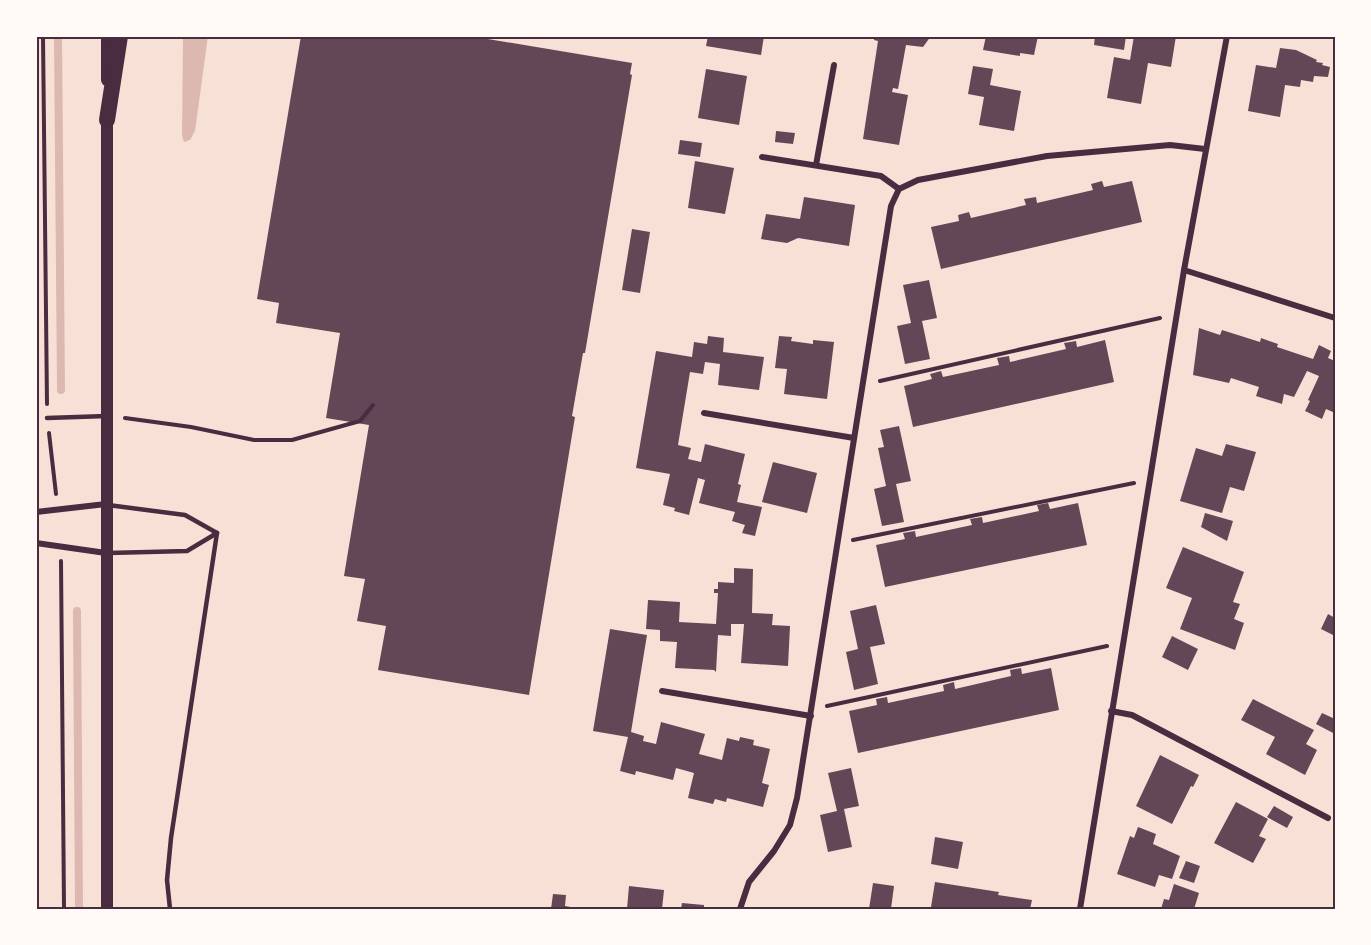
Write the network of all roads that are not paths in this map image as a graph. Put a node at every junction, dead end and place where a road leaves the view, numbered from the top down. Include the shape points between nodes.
1 (107, 36) edge
2 (120, 36) edge
3 (1227, 36) edge
4 (834, 65) dead end
5 (107, 120) junction
6 (1205, 149) junction
7 (762, 157) dead end
8 (816, 165) junction
9 (899, 189) junction
10 (1184, 270) junction
11 (1335, 318) edge
12 (704, 413) dead end
13 (107, 416) junction
14 (47, 418) road end
15 (854, 438) junction
16 (106, 504) junction
17 (36, 512) edge
18 (217, 533) junction
19 (36, 543) edge
20 (106, 553) junction
21 (662, 691) dead end
22 (1111, 711) junction
23 (811, 713) junction
24 (1328, 818) dead end
25 (107, 909) edge
26 (170, 909) edge
27 (740, 909) edge
28 (1080, 909) edge

1 - 5 main road
2 - 5 highway
3 - 6 street
4 - 8 street
5 - 13 main road
6 - 9 street via 1170,145 1047,156 918,180
6 - 10 street
7 - 8 street
8 - 9 street via 881,176
9 - 15 street via 891,206
10 - 11 street
10 - 22 street
12 - 15 street
13 - 14 lane
13 - 16 main road
15 - 23 street
16 - 17 street
16 - 18 lane via 185,515
16 - 20 main road
18 - 20 lane via 187,551
18 - 26 lane via 171,838 167,880
19 - 20 street
20 - 25 main road
21 - 23 street
22 - 24 street via 1132,715
22 - 28 street
23 - 27 street via 790,825 749,882

